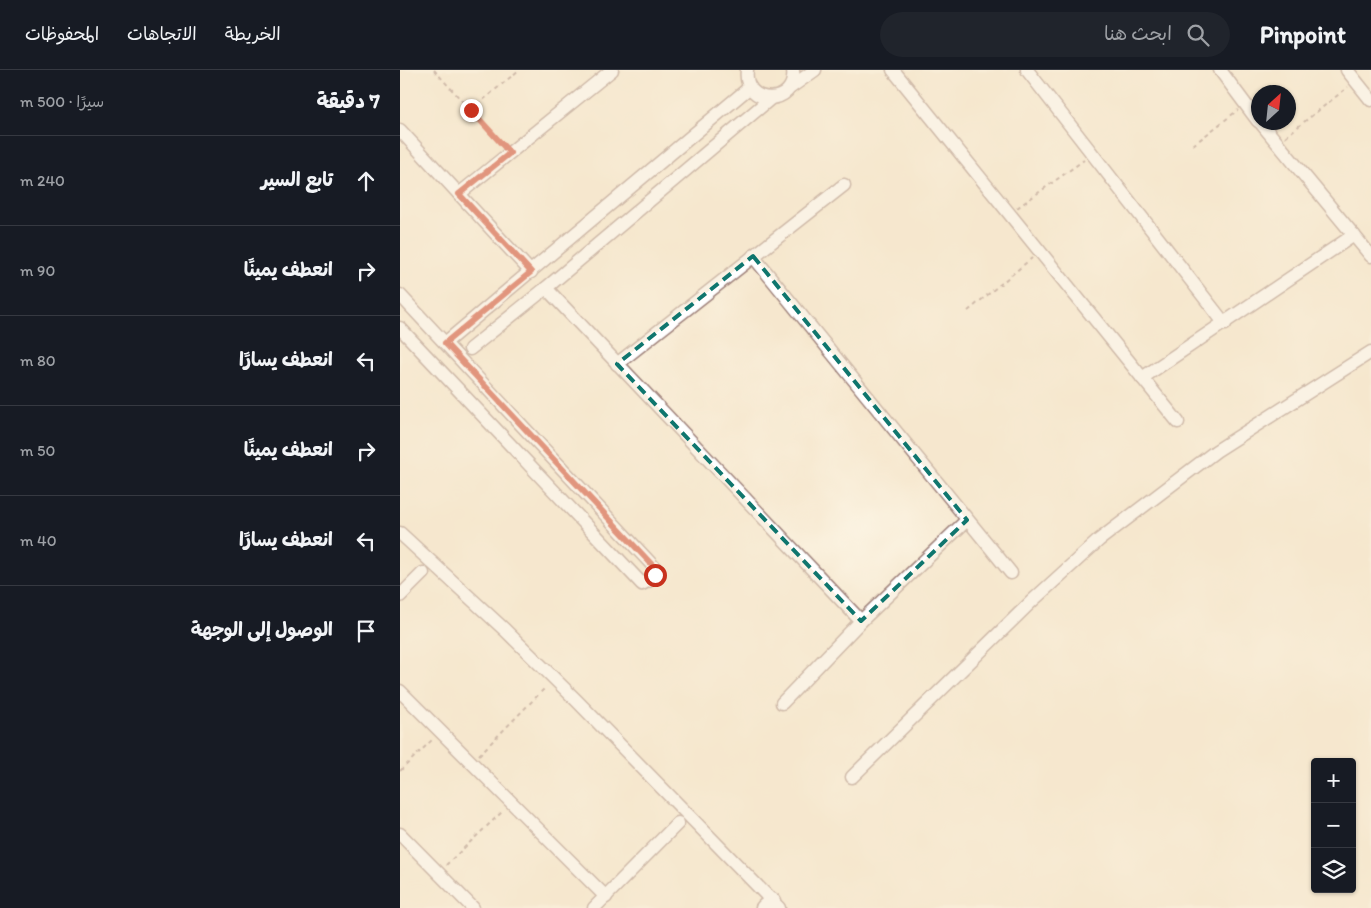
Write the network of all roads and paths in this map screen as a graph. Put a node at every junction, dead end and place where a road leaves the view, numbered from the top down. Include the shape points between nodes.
1 (434, 70) edge
2 (519, 70) edge
3 (747, 70) edge
4 (793, 70) edge
5 (815, 70) edge
6 (893, 70) edge
7 (1027, 70) edge
8 (1220, 70) edge
9 (1348, 70) edge
10 (611, 71) edge
11 (1356, 81) junction
12 (750, 87) junction
13 (791, 87) junction
14 (770, 99) junction
15 (1371, 100) edge
16 (1245, 104) junction
17 (471, 110) junction
18 (1251, 112) edge
19 (400, 130) edge
20 (1266, 130) edge
21 (1277, 143) junction
22 (1193, 145) dead end
23 (510, 153) junction
24 (1092, 154) junction
25 (844, 185) dead end
26 (459, 194) junction
27 (1009, 214) junction
28 (1354, 236) junction
29 (1040, 252) junction
30 (753, 256) junction
31 (1371, 256) edge
32 (531, 272) junction
33 (546, 288) junction
34 (400, 295) edge
35 (968, 311) dead end
36 (1225, 324) junction
37 (400, 328) edge
38 (445, 343) junction
39 (470, 349) dead end
40 (1371, 352) edge
41 (617, 364) junction
42 (1142, 378) junction
43 (1178, 422) dead end
44 (967, 520) junction
45 (400, 533) edge
46 (423, 573) dead end
47 (1011, 573) dead end
48 (400, 596) edge
49 (861, 621) junction
50 (546, 687) dead end
51 (400, 691) edge
52 (782, 702) dead end
53 (442, 730) junction
54 (473, 761) junction
55 (400, 771) edge
56 (852, 777) dead end
57 (512, 801) junction
58 (678, 823) dead end
59 (400, 834) edge
60 (438, 872) junction
61 (606, 897) junction
62 (771, 906) edge
63 (473, 908) edge
64 (594, 908) edge

1 - 17 path
2 - 17 path
3 - 12 street
4 - 13 street
5 - 13 street
6 - 27 street
7 - 24 street
8 - 16 street
9 - 11 street
10 - 23 street
11 - 15 street
11 - 21 path
12 - 14 street via 760,97
12 - 32 street
13 - 14 street via 780,97
14 - 33 street
16 - 18 street
16 - 22 path
17 - 23 path
19 - 26 street
20 - 21 street
21 - 28 street
23 - 26 street
24 - 27 path
24 - 36 street
25 - 30 street
26 - 32 street
27 - 29 street
28 - 31 street
28 - 36 street
29 - 35 path
29 - 42 street
30 - 41 street
30 - 44 street
32 - 38 street
33 - 39 street
33 - 41 street
34 - 38 street
36 - 42 street
37 - 38 street via 642,584 652,580 656,569
40 - 56 street via 1216,451 1099,540
41 - 49 street
42 - 43 street
44 - 47 street
44 - 49 street
45 - 62 street via 564,688
46 - 48 street
49 - 52 street
50 - 54 path
51 - 53 street
53 - 54 street
53 - 55 path
54 - 57 street
57 - 60 path
57 - 61 street
58 - 61 street
59 - 60 street
60 - 63 street
61 - 64 street

